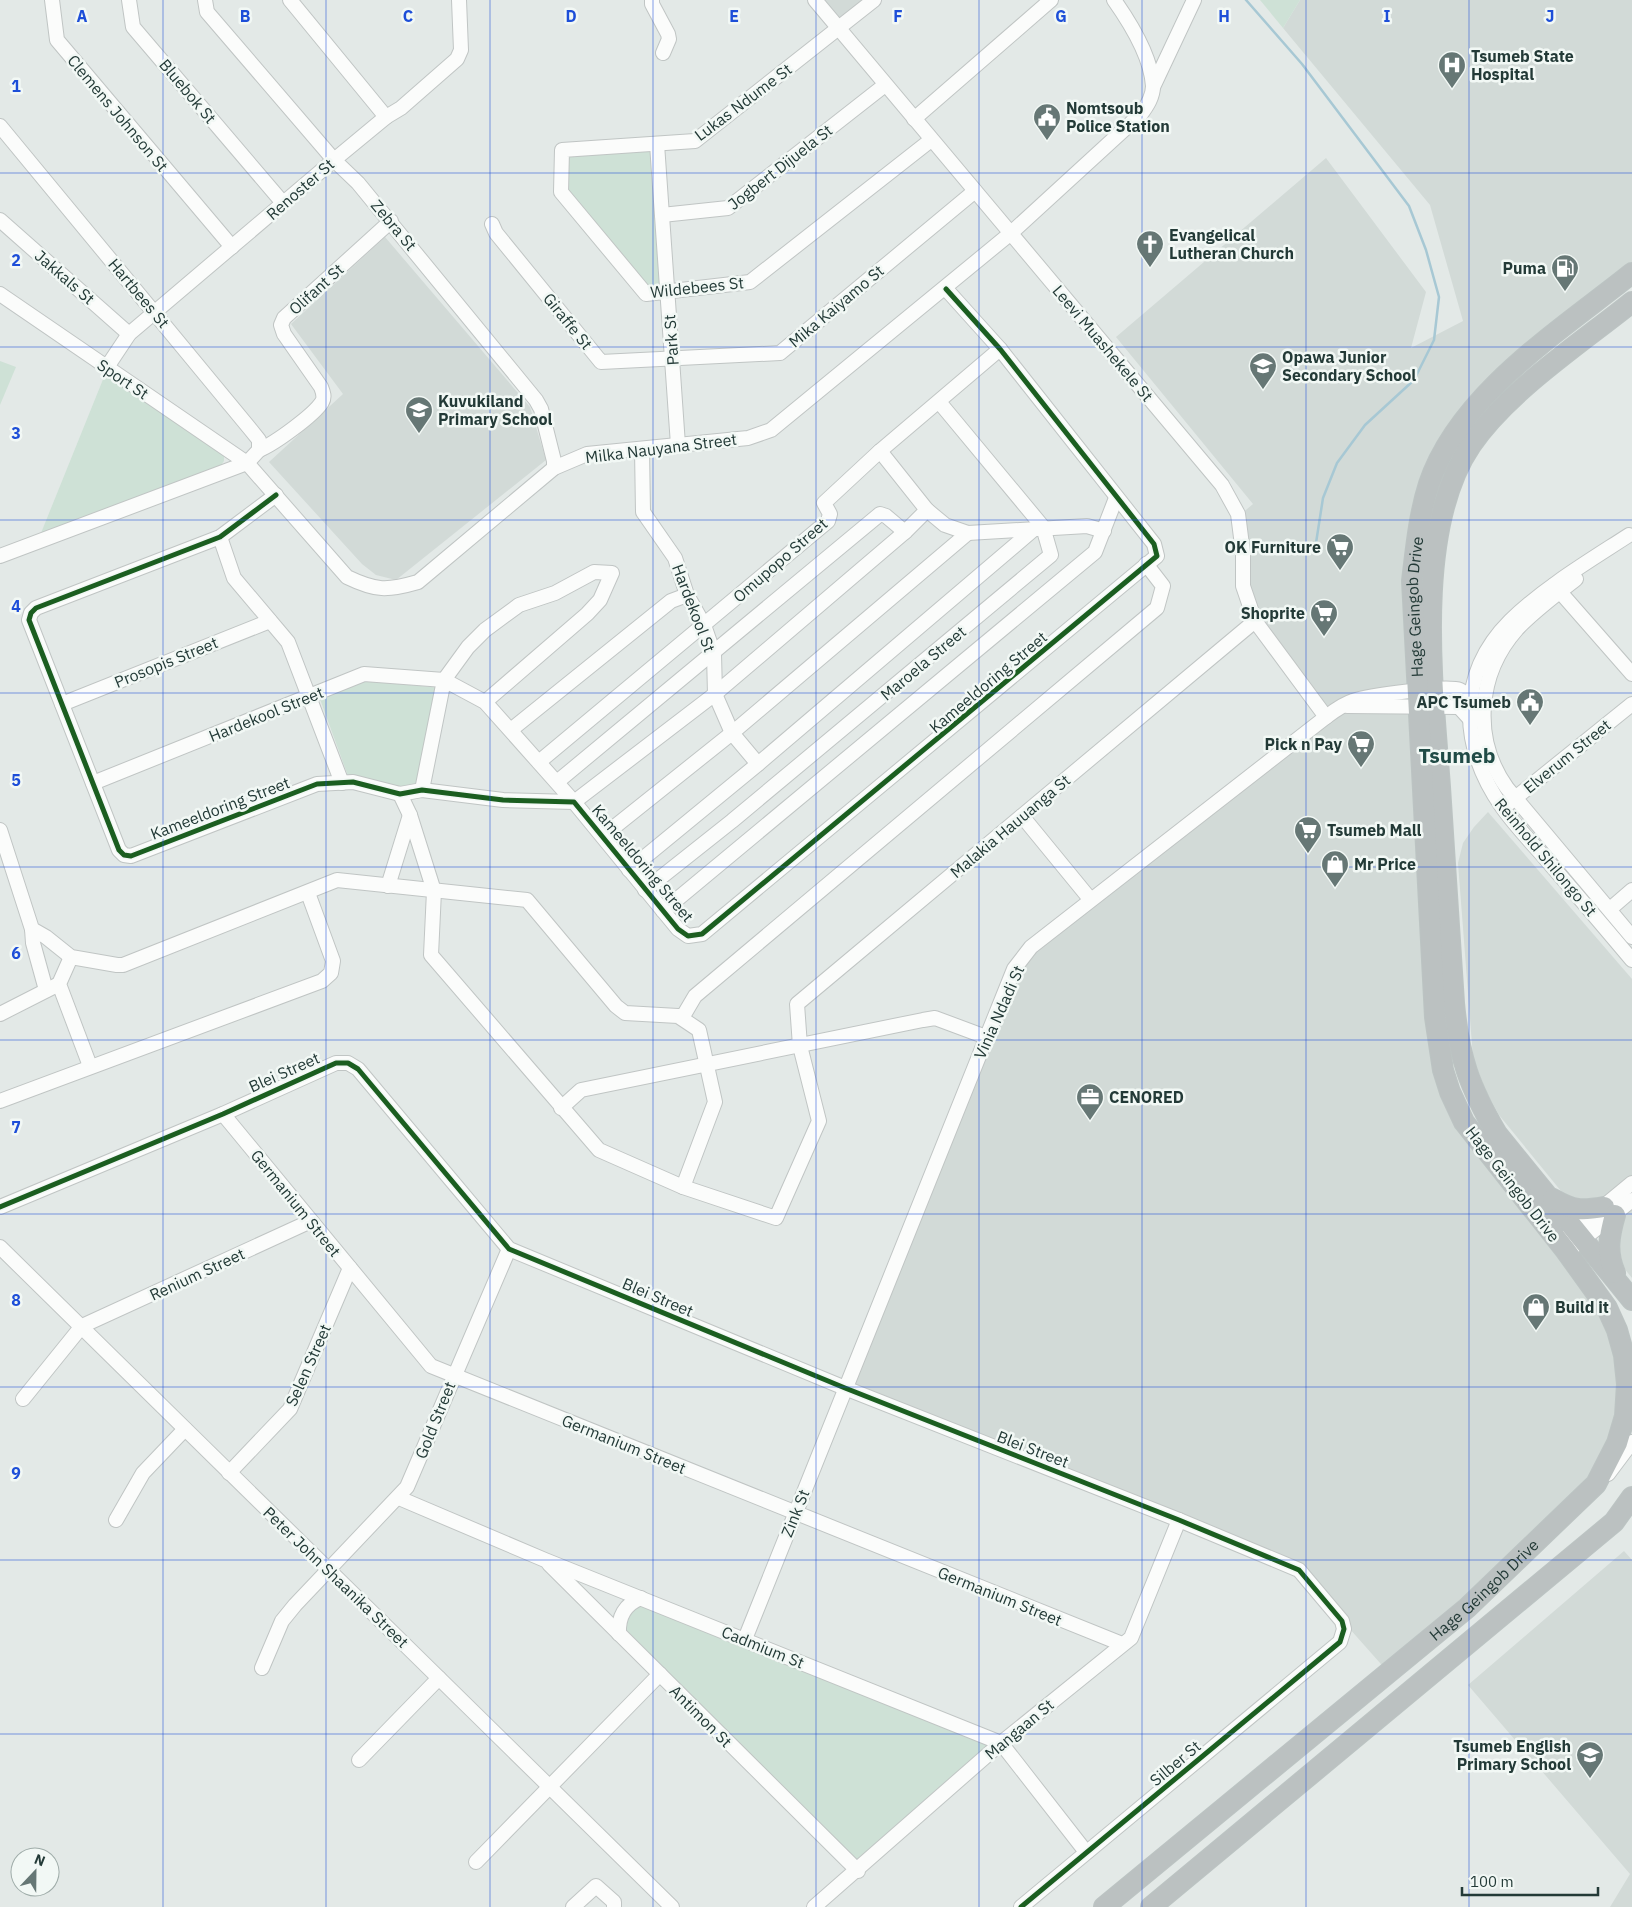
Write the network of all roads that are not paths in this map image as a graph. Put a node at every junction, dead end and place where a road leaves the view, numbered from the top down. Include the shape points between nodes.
1 (52, 0) edge
2 (129, 0) edge
3 (205, 0) edge
4 (290, 0) edge
5 (459, 0) edge
6 (652, 0) edge
7 (815, 0) edge
8 (874, 0) edge
9 (1051, 0) edge
10 (1114, 0) edge
11 (1194, 0) edge
12 (838, 28) junction
13 (663, 54) dead end
14 (885, 85) junction
15 (1153, 87) junction
16 (386, 117) junction
17 (914, 119) junction
18 (0, 126) edge
19 (931, 140) junction
20 (657, 144) junction
21 (561, 153) joint
22 (334, 160) junction
23 (975, 191) junction
24 (283, 203) junction
25 (662, 215) junction
26 (0, 220) edge
27 (390, 221) junction
28 (492, 224) dead end
29 (1011, 233) junction
30 (232, 247) junction
31 (1632, 274) edge
32 (946, 289) junction
33 (668, 293) junction
34 (0, 294) edge
35 (1632, 302) edge
36 (156, 312) junction
37 (130, 334) junction
38 (1000, 349) junction
39 (672, 358) junction
40 (107, 367) junction
41 (940, 403) junction
42 (678, 445) junction
43 (259, 450) junction
44 (642, 450) junction
45 (880, 451) junction
46 (247, 463) junction
47 (554, 468) junction
48 (276, 495) junction
49 (1116, 498) junction
50 (927, 510) junction
51 (1038, 528) junction
52 (1104, 531) junction
53 (905, 532) junction
54 (968, 533) junction
55 (1631, 534) edge
56 (220, 537) junction
57 (0, 556) edge
58 (1146, 564) junction
59 (1557, 588) junction
60 (687, 595) junction
61 (270, 621) junction
62 (1254, 621) junction
63 (704, 625) junction
64 (714, 654) junction
65 (1632, 674) edge
66 (444, 680) junction
67 (715, 694) junction
68 (309, 696) junction
69 (1426, 699) junction
70 (485, 702) junction
71 (62, 704) junction
72 (1632, 704) edge
73 (1471, 705) junction
74 (1326, 717) junction
75 (512, 729) junction
76 (732, 733) junction
77 (539, 762) junction
78 (758, 764) junction
79 (92, 782) junction
80 (557, 782) junction
81 (342, 783) junction
82 (422, 790) junction
83 (400, 794) junction
84 (1516, 797) junction
85 (574, 802) junction
86 (1503, 808) junction
87 (410, 815) junction
88 (1022, 816) junction
89 (0, 830) edge
90 (603, 836) junction
91 (6, 861) edge
92 (629, 870) junction
93 (388, 886) junction
94 (645, 890) junction
95 (1632, 890) edge
96 (434, 891) junction
97 (308, 893) junction
98 (1090, 899) junction
99 (1610, 909) junction
100 (662, 911) junction
101 (32, 929) junction
102 (1632, 937) edge
103 (71, 957) junction
104 (1632, 960) edge
105 (59, 984) junction
106 (46, 990) junction
107 (0, 1014) edge
108 (682, 1018) junction
109 (986, 1037) junction
110 (800, 1046) junction
111 (707, 1065) junction
112 (90, 1066) junction
113 (0, 1102) edge
114 (561, 1108) junction
115 (223, 1114) junction
116 (1632, 1183) edge
117 (683, 1187) junction
118 (1547, 1196) junction
119 (1632, 1200) edge
120 (0, 1207) edge
121 (1610, 1211) junction
122 (311, 1221) junction
123 (1579, 1235) junction
124 (0, 1247) edge
125 (1563, 1247) junction
126 (509, 1249) junction
127 (350, 1268) junction
128 (1618, 1281) junction
129 (1632, 1300) edge
130 (82, 1326) junction
131 (453, 1375) junction
132 (845, 1388) junction
133 (22, 1399) dead end
134 (185, 1429) junction
135 (1632, 1442) edge
136 (229, 1473) junction
137 (1596, 1484) junction
138 (1632, 1497) edge
139 (399, 1498) junction
140 (1632, 1509) edge
141 (795, 1513) junction
142 (116, 1520) dead end
143 (1180, 1520) junction
144 (1614, 1522) junction
145 (544, 1560) junction
146 (328, 1569) junction
147 (641, 1598) junction
148 (619, 1634) junction
149 (1343, 1636) joint
150 (745, 1639) junction
151 (1122, 1644) junction
152 (262, 1668) dead end
153 (660, 1674) junction
154 (440, 1678) junction
155 (1000, 1744) junction
156 (359, 1760) dead end
157 (550, 1787) junction
158 (1086, 1852) junction
159 (476, 1862) dead end
160 (858, 1871) junction
161 (664, 1904) edge
162 (573, 1907) edge
163 (614, 1907) edge
164 (814, 1907) edge
165 (1020, 1907) edge
166 (1104, 1907) edge
167 (1151, 1907) edge

1 - 30 street, Clemens Johnson St via 57,40
2 - 24 street, Bluebok St via 133,27
3 - 22 street, Zebra St via 207,12
4 - 16 street
5 - 16 street, Renoster St via 460,56 401,108
6 - 13 street via 668,34
7 - 12 street, Leevi Muashekele St
8 - 12 street, Lukas Ndume St
9 - 17 street
10 - 15 street via 1145,55
11 - 15 street
12 - 14 street, Leevi Muashekele St
12 - 20 street, Lukas Ndume St via 699,139
14 - 17 street, Leevi Muashekele St
14 - 25 street, Jogbert Dijuela St via 728,208
15 - 29 street, Milka Nauyana Street via 1150,102 1141,114
16 - 22 street, Renoster St
17 - 19 street, Leevi Muashekele St
18 - 36 street, Hartbees St
19 - 23 street, Leevi Muashekele St
19 - 33 street, Wildebees St via 750,282
20 - 21 street, Lukas Ndume St via 565,150
20 - 25 street, Park St
21 - 33 street, Wildebees St via 562,193 642,292
22 - 24 street, Renoster St
22 - 27 street, Zebra St via 358,182
23 - 29 street, Leevi Muashekele St
23 - 39 street, Mika Kaiyamo St via 780,353
24 - 30 street, Renoster St
25 - 33 street, Park St
26 - 37 street, Jakkals St
27 - 43 street, Olifant St via 284,318 281,325 284,334 324,395 322,402 289,431
27 - 47 street, Zebra St via 540,405
28 - 39 street, Giraffe St via 601,362
29 - 32 street, Milka Nauyana Street
29 - 62 street, Leevi Muashekele St via 1222,485 1238,514 1243,586
30 - 36 street, Renoster St
31 - 69 highway, Hage Geingob Drive via 1500,380 1454,433 1437,466 1419,525 1412,581
32 - 38 street, Kameeldoring Street
32 - 42 street, Milka Nauyana Street via 771,430 748,438
33 - 39 street, Park St
34 - 40 street, Sport St
35 - 69 highway, Hage Geingob Drive via 1515,396 1470,446 1457,471 1436,540
36 - 37 street, Renoster St
36 - 43 street, Hartbees St via 259,440
37 - 40 street, Renoster St
38 - 41 street, Omupopo Street
38 - 49 street, Kameeldoring Street
39 - 42 street, Park St
40 - 46 street, Sport St
41 - 45 street, Omupopo Street
41 - 51 street, Maroela Street
42 - 44 street, Milka Nauyana Street
43 - 46 street
44 - 47 street, Milka Nauyana Street via 587,454
44 - 60 street, Hardekool St via 643,512 675,558
45 - 50 street
45 - 63 street, Omupopo Street via 824,503 830,514 828,521
46 - 48 street, Milka Nauyana Street
46 - 57 street
47 - 48 street, Milka Nauyana Street via 418,582 392,590 366,586 347,577
48 - 56 street, Kameeldoring Street
49 - 52 street
49 - 58 street, Kameeldoring Street via 1157,549 1157,556
50 - 53 street
50 - 54 street via 945,524
51 - 52 street via 1093,526
51 - 54 street
51 - 78 street
51 - 94 street, Maroela Street via 1052,551 1048,558
52 - 100 street via 1095,552
53 - 64 street via 880,514
53 - 67 street
54 - 76 street
55 - 59 street
56 - 61 street via 234,578
56 - 71 street, Kameeldoring Street via 36,608 31,613 29,620
58 - 100 street, Kameeldoring Street via 702,934 688,936
58 - 108 street via 1163,586 1157,608 695,996
59 - 65 street
59 - 73 street via 1517,629 1504,648 1488,684
59 - 73 street via 1510,621 1496,637 1469,685
60 - 63 street, Hardekool St
60 - 75 street via 671,601
61 - 68 street via 288,642
61 - 71 street, Prosopis Street
62 - 74 street, Leevi Muashekele St
62 - 88 street, Malakia Hauuanga St
63 - 64 street, Hardekool St
63 - 77 street, Omupopo Street
64 - 67 street, Hardekool St
64 - 80 street
66 - 68 street, Hardekool Street via 364,674
66 - 70 street
66 - 70 street via 468,647 519,605 555,593 594,572 612,573 600,600 587,614
66 - 82 street
67 - 76 street, Hardekool St
67 - 85 street
68 - 79 street, Hardekool Street
68 - 81 street
69 - 73 street
69 - 74 street, Vinia Ndadi St via 1342,706
69 - 118 highway, Hage Geingob Drive via 1458,1043 1467,1075 1497,1134
69 - 125 highway, Hage Geingob Drive via 1435,1017 1443,1070 1450,1092 1469,1128
70 - 75 street
71 - 79 street, Kameeldoring Street
72 - 84 street, Elverum Street
73 - 84 street, Reinhold Shilongo St via 1496,773
73 - 86 street, Reinhold Shilongo St via 1473,749
74 - 98 street, Vinia Ndadi St
75 - 77 street
76 - 78 street, Hardekool St
76 - 90 street
77 - 80 street
78 - 92 street
79 - 81 street, Kameeldoring Street via 119,850 131,856 317,784
80 - 85 street
81 - 83 street, Kameeldoring Street via 352,782
82 - 83 street, Kameeldoring Street
82 - 85 street, Kameeldoring Street via 503,800
83 - 87 street
84 - 86 street, Elverum Street
84 - 99 street, Reinhold Shilongo St
85 - 90 street, Kameeldoring Street
86 - 104 street, Reinhold Shilongo St
87 - 93 street
87 - 96 street
88 - 98 street
88 - 110 street, Malakia Hauuanga St via 797,1004
89 - 91 street
90 - 92 street, Kameeldoring Street
91 - 101 street
92 - 94 street, Kameeldoring Street
93 - 96 street
93 - 97 street via 337,880
94 - 100 street, Kameeldoring Street
95 - 99 street
96 - 108 street via 527,900 625,1013
96 - 114 street via 431,955
97 - 103 street via 123,965
97 - 112 street via 333,961 331,973 322,981
98 - 109 street, Vinia Ndadi St via 1025,954 1014,969
99 - 102 street, Reinhold Shilongo St
101 - 103 street
101 - 106 street
103 - 105 street
105 - 106 street
105 - 112 street
106 - 107 street
108 - 111 street via 698,1030
109 - 110 street via 935,1018
109 - 132 street, Vinia Ndadi St
110 - 111 street
110 - 117 street via 819,1121 778,1217
111 - 114 street via 581,1090
111 - 117 street via 715,1102
112 - 113 street
114 - 117 street via 599,1150
115 - 120 street, Blei Street
115 - 122 street, Germanium Street
115 - 126 street, Blei Street via 336,1063 348,1063 358,1069
116 - 121 street
118 - 121 highway via 1575,1210
118 - 123 highway, Hage Geingob Drive
119 - 121 street
121 - 123 street
121 - 128 highway via 1610,1262
122 - 127 street, Germanium Street
122 - 130 street, Renium Street
123 - 125 street
123 - 128 highway, Hage Geingob Drive
124 - 130 street, Peter John Shaanika Street
125 - 137 highway, Hage Geingob Drive via 1607,1308 1624,1355 1627,1384 1625,1416 1617,1443
126 - 131 street, Gold Street
126 - 132 street, Blei Street
127 - 131 street, Germanium Street via 426,1361
127 - 136 street, Selen Street via 290,1409
128 - 129 highway, Hage Geingob Drive
130 - 133 street
130 - 134 street, Peter John Shaanika Street
131 - 139 street, Gold Street via 407,1487
131 - 141 street, Germanium Street
132 - 141 street, Zink St
132 - 143 street, Blei Street
134 - 136 street, Peter John Shaanika Street
134 - 142 street via 143,1473
135 - 137 street via 1611,1471
136 - 146 street, Peter John Shaanika Street
137 - 166 highway, Hage Geingob Drive via 1467,1608
138 - 144 highway, Hage Geingob Drive
139 - 145 street, Cadmium St
139 - 146 street, Gold Street
140 - 144 street
141 - 150 street, Zink St
141 - 151 street, Germanium Street
143 - 149 street, Blei Street via 1299,1570 1342,1620
143 - 151 street, Mangaan St via 1134,1633
144 - 167 highway, Hage Geingob Drive
145 - 147 street, Cadmium St
145 - 148 street, Antimon St
146 - 152 street, Gold Street via 282,1622
146 - 154 street, Peter John Shaanika Street
147 - 148 street via 631,1602 620,1618
147 - 150 street, Cadmium St
148 - 153 street, Antimon St
149 - 158 street, Silber St via 1336,1647
150 - 155 street, Cadmium St
151 - 155 street, Mangaan St
153 - 157 street
153 - 160 street, Antimon St
154 - 156 street
154 - 157 street, Peter John Shaanika Street
155 - 158 street, Cadmium St
155 - 160 street, Mangaan St
157 - 159 street
157 - 161 street, Peter John Shaanika Street
158 - 165 street, Silber St
160 - 164 street, Mangaan St
162 - 163 street via 596,1886 614,1902

